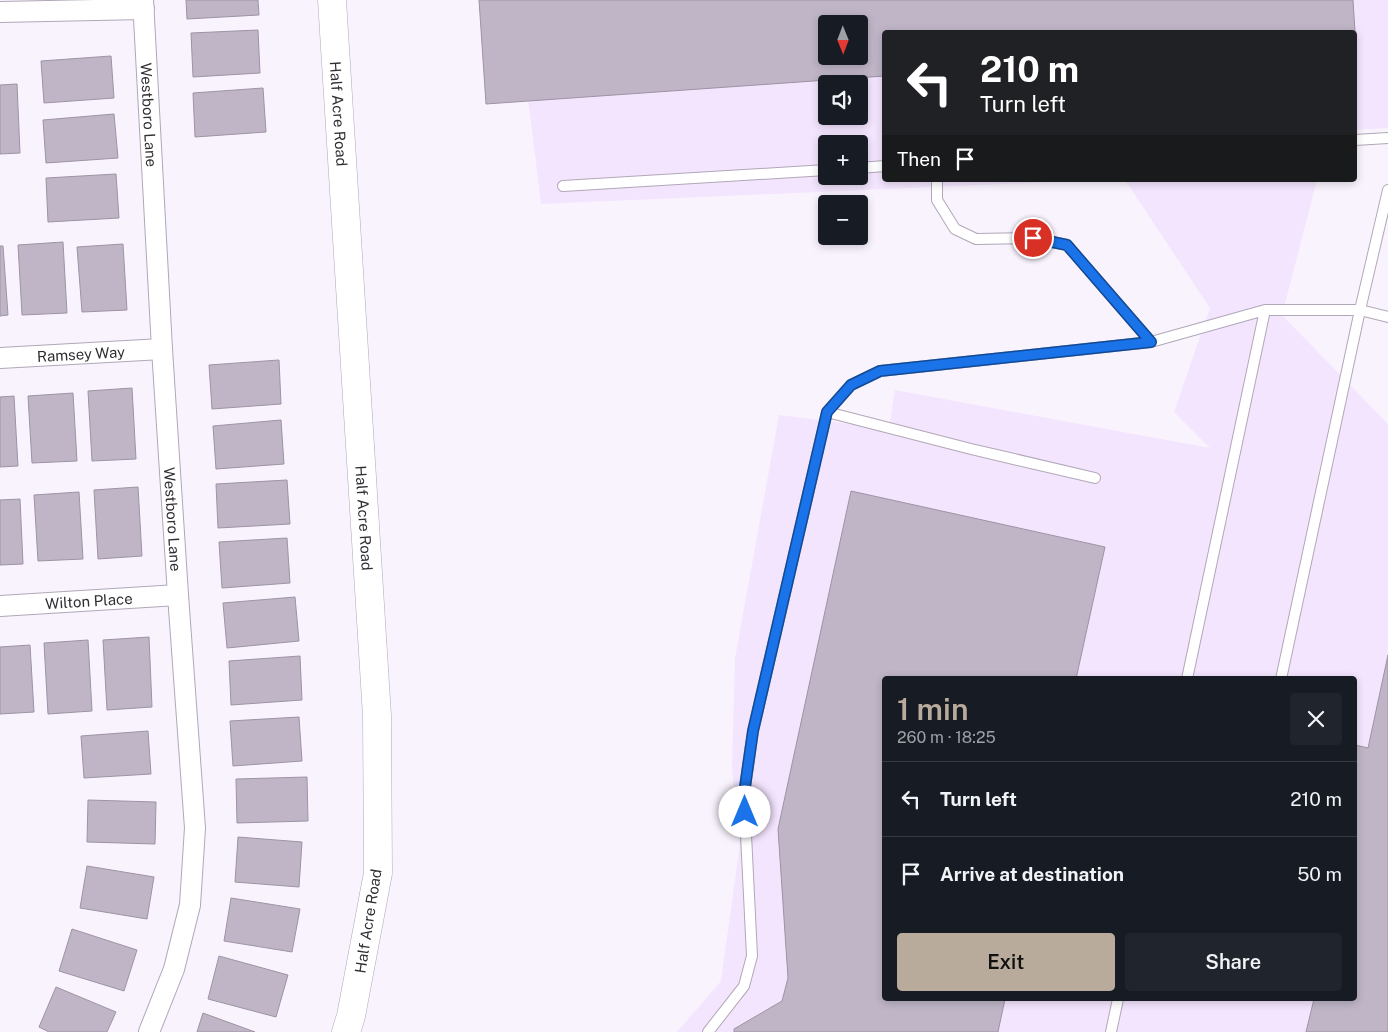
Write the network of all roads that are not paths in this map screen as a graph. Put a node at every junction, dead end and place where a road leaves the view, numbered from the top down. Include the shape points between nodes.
1 (332, 0) edge
2 (143, 5) edge
3 (0, 12) edge
4 (1388, 138) edge
5 (1357, 140) edge
6 (882, 166) edge
7 (868, 167) edge
8 (818, 170) edge
9 (937, 182) edge
10 (564, 186) dead end
11 (1388, 190) edge
12 (1265, 310) junction
13 (1360, 310) junction
14 (1388, 317) edge
15 (1151, 342) junction
16 (162, 350) junction
17 (0, 358) edge
18 (827, 412) junction
19 (1095, 478) dead end
20 (178, 595) junction
21 (0, 606) edge
22 (1188, 676) edge
23 (1282, 676) edge
24 (1118, 1001) edge
25 (149, 1032) edge
26 (346, 1032) edge
27 (708, 1032) edge
28 (1111, 1032) edge

1 - 26 street, Half Acre Road via 377,716 378,874
2 - 3 street
2 - 16 street, Westboro Lane
4 - 5 lane
6 - 7 lane
8 - 10 lane
9 - 15 lane via 937,200 955,229 976,239 1033,238 1067,245
11 - 13 lane
12 - 13 lane
12 - 15 lane
12 - 22 lane
13 - 14 lane
13 - 23 lane
15 - 18 lane via 880,371 851,385
16 - 17 street, Ramsey Way
16 - 20 street, Westboro Lane
18 - 19 lane
18 - 27 lane via 753,731 744,794 752,956 744,986
20 - 21 street, Wilton Place
20 - 25 street, Westboro Lane via 195,828 190,905 174,969
24 - 28 lane

